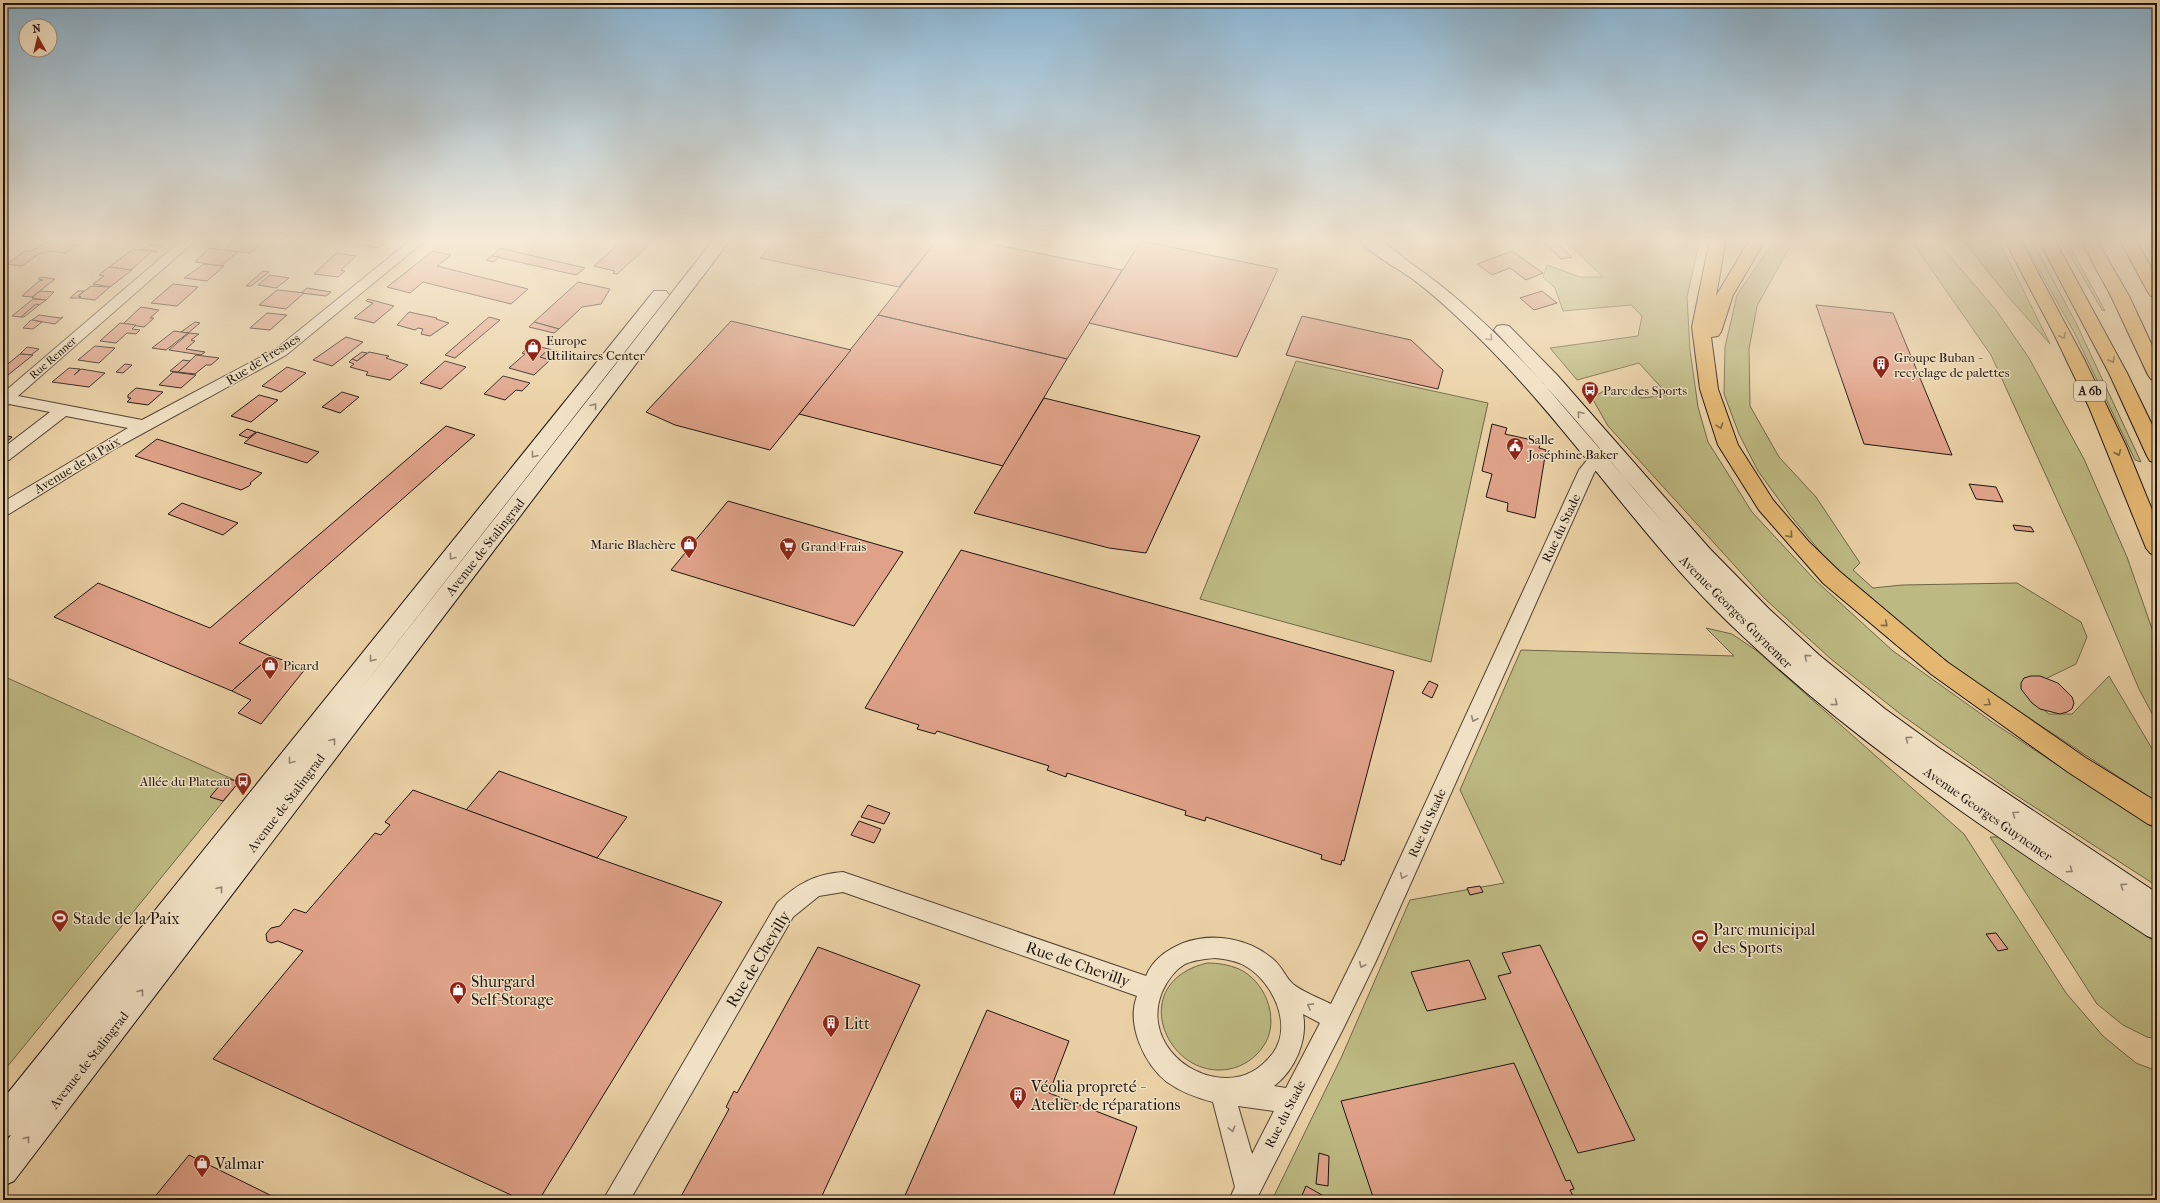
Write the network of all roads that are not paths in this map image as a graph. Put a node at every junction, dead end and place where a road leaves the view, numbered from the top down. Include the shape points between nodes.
1 (125, 295) edge
2 (351, 295) edge
3 (664, 295) edge
4 (677, 295) edge
5 (1442, 295) edge
6 (1466, 295) edge
7 (1707, 295) edge
8 (1725, 295) edge
9 (2043, 295) edge
10 (2076, 295) edge
11 (2120, 295) edge
12 (2157, 375) edge
13 (1709, 389) junction
14 (4, 399) edge
15 (63, 410) junction
16 (149, 424) junction
17 (564, 431) junction
18 (3, 456) edge
19 (2157, 456) edge
20 (1606, 457) junction
21 (3, 510) edge
22 (2157, 548) edge
23 (2157, 816) edge
24 (2157, 908) edge
25 (2157, 927) edge
26 (1150, 988) junction
27 (1285, 992) junction
28 (1336, 1019) junction
29 (1222, 1092) junction
30 (1291, 1101) junction
31 (3, 1123) edge
32 (3, 1170) edge
33 (1245, 1194) edge
34 (616, 1200) edge

1 - 14 street, Rue Renner
2 - 16 street, Rue de Fresnes via 281,352
3 - 17 main road
17 -> 4 main road
5 -> 20 main road, Avenue Georges Guynemer via 1480,328
20 -> 6 main road via 1550,379
7 - 13 highway via 1701,327
8 - 13 highway via 1715,318 1711,340
9 -> 22 highway, A 6b via 2110,433
10 -> 19 highway via 2118,373
11 - 12 highway
13 -> 23 highway via 1722,432 1748,480 1783,527 1831,577 1939,668 2077,765
14 - 15 street
15 - 16 street
15 - 18 street
16 - 21 street, Avenue de la Paix via 77,463
17 -> 31 main road, Avenue de Stalingrad
32 -> 17 main road, Avenue de Stalingrad
24 -> 20 main road, Avenue Georges Guynemer via 2010,810 1877,716 1811,661 1752,605
20 -> 25 main road, Avenue Georges Guynemer via 1647,518 1702,580 1804,679 1949,789
20 -> 28 street, Rue du Stade via 1587,470
26 - 27 street via 1160,971 1176,958 1194,950 1215,947 1236,950 1255,959 1272,974
26 - 29 street via 1146,1005 1146,1023 1150,1040 1158,1056 1186,1081
26 - 34 street, Rue de Chevilly via 844,882 822,883 804,892 785,910
28 -> 27 street
27 - 29 street via 1292,1014 1292,1030 1283,1059 1268,1077 1246,1088
28 - 30 street, Rue du Stade
29 - 30 street
29 -> 33 street
30 - 33 street, Rue du Stade

